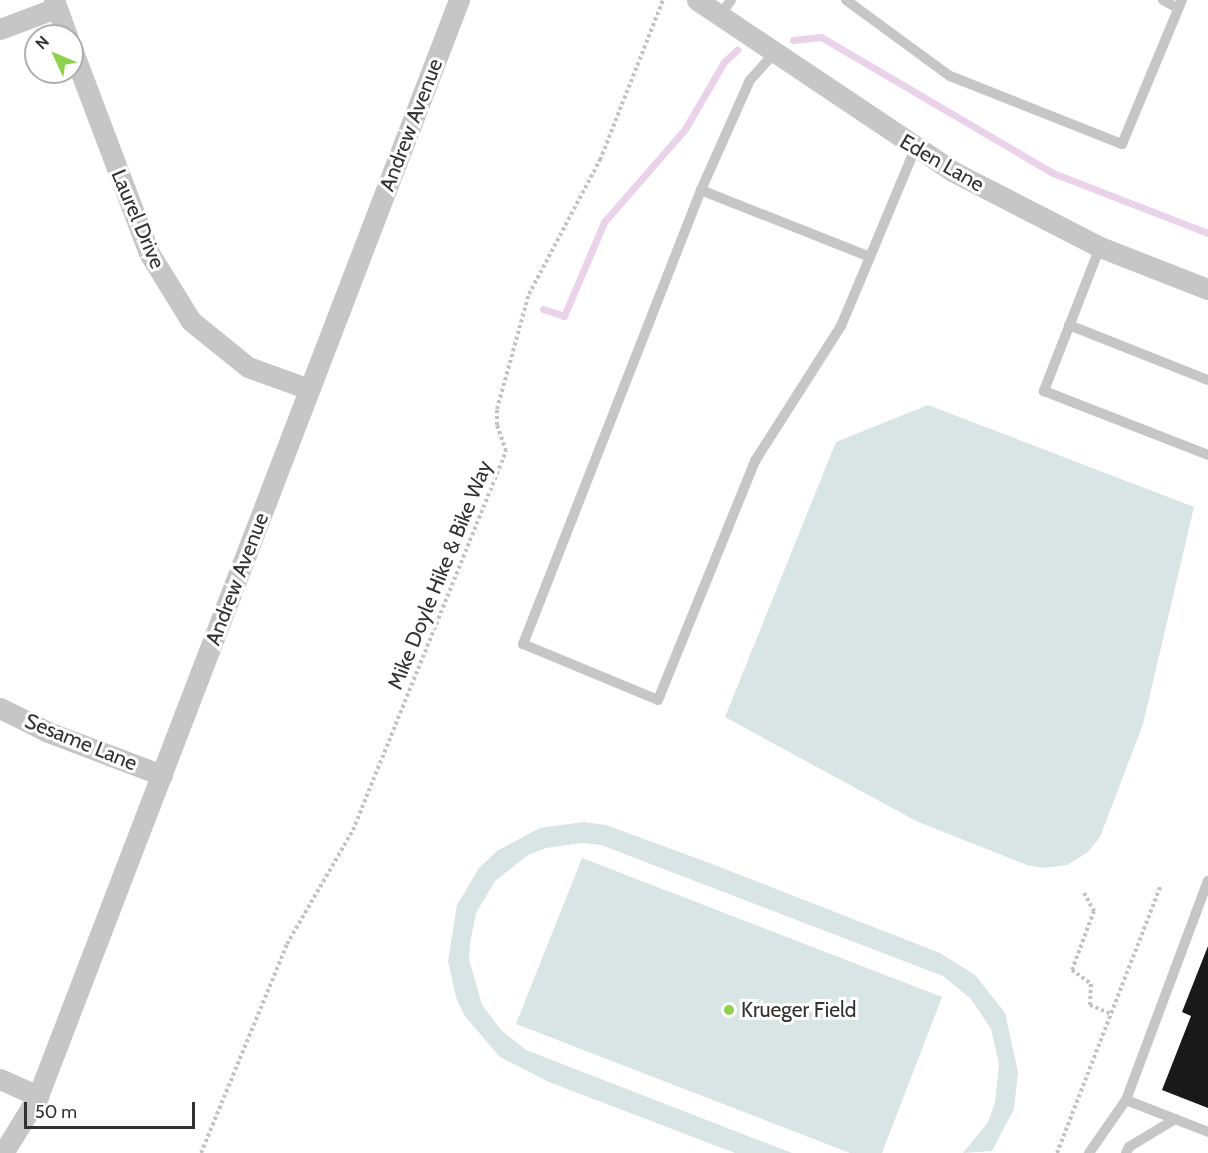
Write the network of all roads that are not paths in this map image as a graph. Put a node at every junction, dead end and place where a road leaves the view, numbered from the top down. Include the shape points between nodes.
1 (459, 0) edge
2 (697, 0) edge
3 (846, 0) edge
4 (1163, 0) edge
5 (55, 4) edge
6 (1180, 4) edge
7 (726, 7) edge
8 (62, 24) edge
9 (0, 28) edge
10 (775, 52) junction
11 (84, 82) edge
12 (915, 148) junction
13 (701, 190) junction
14 (1100, 247) junction
15 (870, 257) junction
16 (1208, 289) edge
17 (1069, 326) junction
18 (1208, 380) edge
19 (309, 389) junction
20 (1208, 455) edge
21 (0, 708) edge
22 (162, 775) junction
23 (1208, 881) edge
24 (0, 1079) edge
25 (38, 1096) junction
26 (1126, 1100) junction
27 (1175, 1119) junction
28 (1208, 1132) edge
29 (3, 1153) edge
30 (1089, 1153) edge
31 (1126, 1153) edge

1 - 19 street, Andrew Avenue
2 - 7 street, Eden Lane
3 - 6 lane via 950,76 1122,144
4 - 6 lane
5 - 8 street
5 - 9 street
7 - 10 street, Eden Lane
10 - 12 street, Eden Lane
10 - 13 lane via 750,80
11 - 19 street, Laurel Drive via 149,253 191,321 248,367
12 - 14 street, Eden Lane
12 - 15 lane
13 - 15 lane
13 - 15 lane via 523,644 658,700 755,461 841,326
14 - 16 street, Eden Lane
14 - 17 lane
17 - 18 lane
17 - 20 lane via 1044,391
19 - 22 street, Andrew Avenue
21 - 22 street, Sesame Lane via 48,732
22 - 25 street, Andrew Avenue
23 - 26 lane
24 - 25 street
25 - 29 street, Andrew Avenue
26 - 27 lane
26 - 30 lane
27 - 28 lane
27 - 31 lane via 1129,1147

